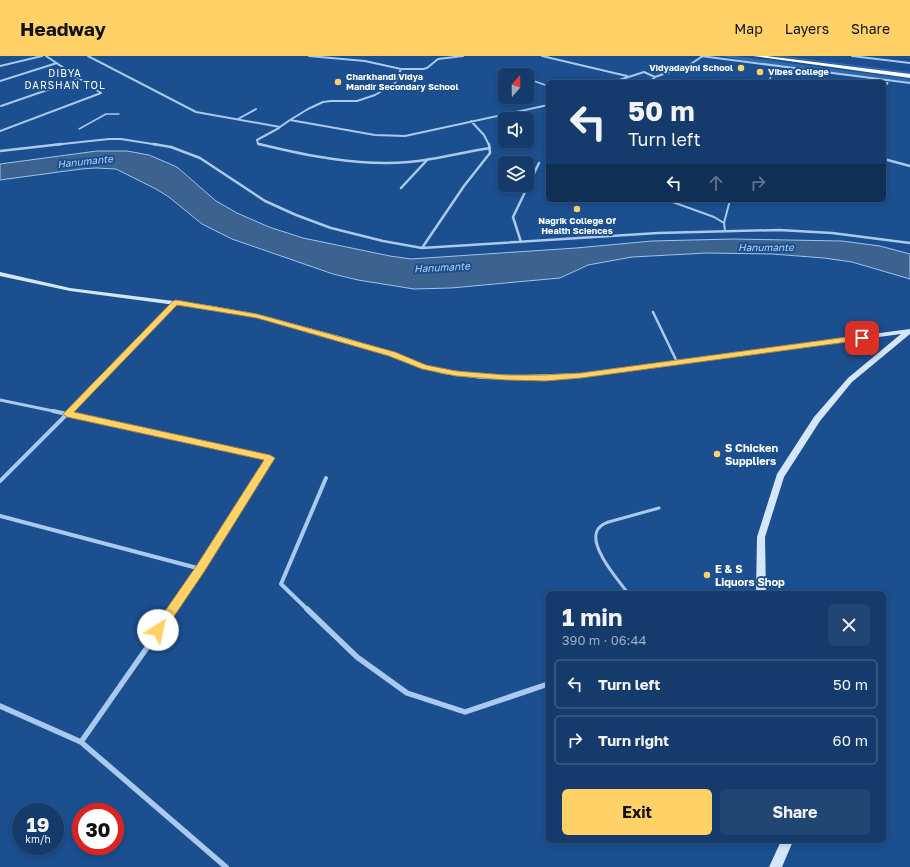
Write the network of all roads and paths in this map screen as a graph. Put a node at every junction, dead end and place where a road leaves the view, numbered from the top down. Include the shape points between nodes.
1 (42, 56) edge
2 (46, 56) edge
3 (88, 56) edge
4 (309, 56) edge
5 (463, 56) edge
6 (542, 56) edge
7 (702, 56) edge
8 (754, 56) edge
9 (801, 56) edge
10 (852, 56) edge
11 (57, 63) junction
12 (910, 63) edge
13 (0, 66) edge
14 (401, 69) junction
15 (910, 70) edge
16 (832, 73) junction
17 (627, 76) junction
18 (910, 76) edge
19 (655, 77) junction
20 (79, 79) junction
21 (618, 80) edge
22 (652, 80) edge
23 (769, 80) edge
24 (888, 80) junction
25 (0, 81) edge
26 (534, 81) dead end
27 (886, 83) edge
28 (910, 83) edge
29 (546, 85) edge
30 (1, 106) dead end
31 (546, 106) edge
32 (256, 109) dead end
33 (119, 114) dead end
34 (238, 120) junction
35 (290, 120) junction
36 (471, 121) junction
37 (280, 128) junction
38 (79, 129) dead end
39 (0, 131) edge
40 (490, 148) junction
41 (0, 151) edge
42 (428, 159) junction
43 (886, 160) edge
44 (539, 162) dead end
45 (910, 166) edge
46 (401, 188) dead end
47 (673, 202) edge
48 (729, 202) edge
49 (724, 223) junction
50 (725, 231) junction
51 (521, 242) junction
52 (910, 243) edge
53 (422, 248) junction
54 (0, 274) edge
55 (176, 302) junction
56 (653, 312) dead end
57 (909, 331) edge
58 (677, 362) junction
59 (0, 400) edge
60 (67, 414) junction
61 (326, 478) dead end
62 (0, 481) edge
63 (659, 508) dead end
64 (0, 516) edge
65 (201, 568) junction
66 (627, 591) edge
67 (761, 591) edge
68 (546, 685) edge
69 (0, 706) edge
70 (81, 742) junction
71 (786, 843) edge
72 (779, 865) edge
73 (226, 867) edge

1 - 13 street
2 - 11 street
3 - 34 street via 196,112
4 - 14 street
5 - 14 street via 438,59 423,69
6 - 17 street
7 - 16 street
7 - 19 street via 689,65
8 - 18 highway
9 - 15 highway
10 - 12 street
11 - 20 street
11 - 25 street
14 - 35 street via 393,84 362,100 331,100 303,111
16 - 23 lane via 786,71 772,74
16 - 24 street
17 - 19 street via 644,72
17 - 21 street
19 - 22 street
20 - 30 street
20 - 39 street via 101,93
24 - 27 street
24 - 28 street
26 - 29 lane
31 - 36 street
32 - 34 street
33 - 38 lane via 106,114
34 - 37 street
35 - 36 street via 389,136 405,136
35 - 37 street
36 - 40 street via 485,135
37 - 42 street via 257,140 256,143 290,152 340,160 408,162
40 - 42 street
40 - 53 street via 490,153
41 - 53 street via 109,139 171,147 200,158 265,201 296,215 331,228
42 - 46 street
43 - 45 street
44 - 51 street via 513,217
47 - 49 lane
48 - 49 lane
49 - 50 lane
50 - 51 street
50 - 52 street via 779,230 832,233
51 - 53 street
54 - 55 street via 80,291
55 - 58 street via 257,316 392,354 424,367 456,373 545,378
55 - 60 street
56 - 58 lane
57 - 58 street
57 - 67 street via 850,380 816,419 780,476 760,537
59 - 60 street
60 - 62 street
60 - 65 street via 270,458
61 - 68 street via 282,584 357,657 407,693 465,712
63 - 66 lane via 604,524 596,530 597,548
64 - 65 street
65 - 70 street
69 - 70 street
70 - 73 street
71 - 72 street

